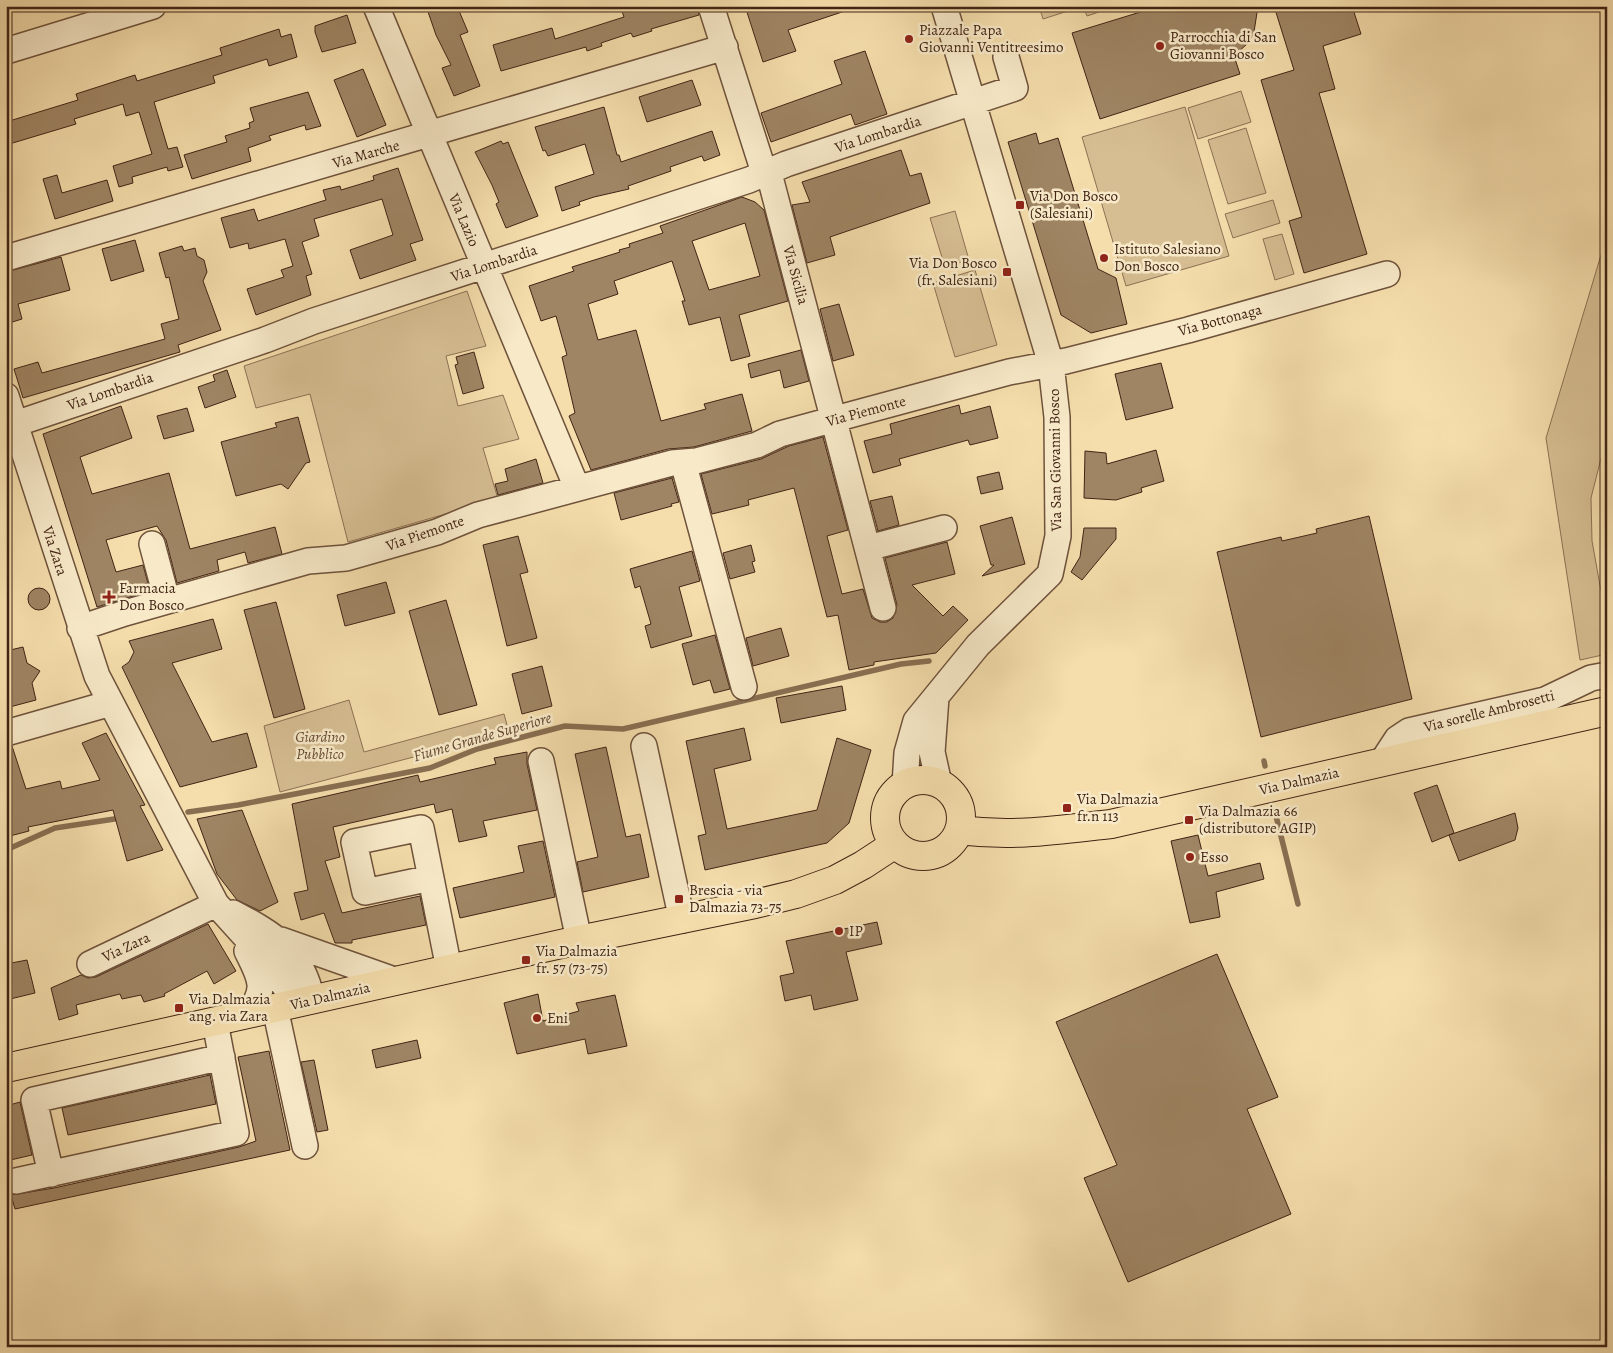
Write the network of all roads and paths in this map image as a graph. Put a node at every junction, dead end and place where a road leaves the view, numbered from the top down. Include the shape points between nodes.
1 (153, 6) edge
2 (376, 6) edge
3 (711, 6) edge
4 (944, 6) edge
5 (725, 47) junction
6 (6, 51) edge
7 (1006, 57) dead end
8 (974, 102) junction
9 (428, 135) junction
10 (766, 172) junction
11 (6, 258) edge
12 (484, 267) junction
13 (1388, 274) dead end
14 (1051, 364) junction
15 (6, 396) edge
16 (835, 419) junction
17 (15, 424) junction
18 (683, 462) junction
19 (577, 488) junction
20 (944, 528) dead end
21 (152, 544) dead end
22 (868, 548) junction
23 (167, 600) junction
24 (884, 608) dead end
25 (80, 628) junction
26 (1607, 675) edge
27 (744, 687) dead end
28 (936, 697) junction
29 (111, 703) junction
30 (1607, 711) edge
31 (6, 733) edge
32 (644, 746) dead end
33 (541, 761) dead end
34 (1382, 762) junction
35 (939, 784) junction
36 (904, 785) junction
37 (960, 830) junction
38 (895, 844) junction
39 (432, 878) dead end
40 (216, 904) junction
41 (682, 920) junction
42 (238, 930) junction
43 (275, 938) junction
44 (579, 940) junction
45 (90, 964) dead end
46 (450, 968) junction
47 (397, 981) junction
48 (307, 1001) junction
49 (275, 1008) junction
50 (248, 1014) junction
51 (215, 1022) junction
52 (222, 1057) junction
53 (6, 1068) edge
54 (304, 1146) dead end
55 (51, 1174) junction
56 (16, 1181) dead end

1 - 6 street
2 - 9 street, Via Lazio
3 - 5 street, Via Sicilia
4 - 8 street, Via San Giovanni Bosco
5 - 9 street, Via Marche
5 - 10 street, Via Sicilia
7 - 8 street, Via Lombardia via 1015,88
8 - 10 street, Via Lombardia
8 - 14 street, Via San Giovanni Bosco
9 - 11 street, Via Marche
9 - 12 street, Via Lazio
10 - 12 street, Via Lombardia
10 - 16 street, Via Sicilia via 775,194
12 - 17 street, Via Lombardia via 314,321
12 - 19 street, Via Lazio
13 - 14 street, Via Bottonaga
14 - 16 street, Via Piemonte via 1009,372
14 - 28 street, Via San Giovanni Bosco via 1057,417 1058,536 1050,574 978,646
15 - 17 street, Via Zara
16 - 18 street, Via Piemonte via 780,434 757,445
16 - 22 street, Via Sicilia
17 - 25 street, Via Zara
18 - 19 street, Via Piemonte
18 - 27 street
19 - 23 street, Via Piemonte via 478,515 437,532 346,558 308,562
20 - 22 street
21 - 23 street
22 - 24 street, Via Sicilia
23 - 25 street, Via Piemonte
25 - 29 street, Via Zara via 97,676
26 - 34 street, Via sorelle Ambrosetti via 1591,678 1545,700 1410,731 1397,738
28 - 35 street via 932,752
28 - 36 street, Via San Giovanni Bosco via 916,721
29 - 31 street
29 - 40 street, Via Zara
30 - 34 main road, Via Dalmazia
32 - 41 street
33 - 44 street
34 - 37 main road, Via Dalmazia via 1111,824 1028,834
35 - 36 main road via 922,780
35 - 37 main road via 954,795 958,803
36 - 38 main road via 892,796 886,812 886,829
37 - 38 main road via 952,844 931,856 908,853
38 - 41 main road, Via Dalmazia via 835,880 756,904
39 - 46 street
40 - 42 street, Via Zara
40 - 43 street
40 - 45 street, Via Zara
41 - 44 main road, Via Dalmazia
42 - 48 street, Via Zara via 290,992
42 - 50 street, Via Zara via 262,989
43 - 47 street
43 - 48 street via 299,962 309,986
44 - 46 main road, Via Dalmazia
46 - 47 main road, Via Dalmazia
47 - 48 main road, Via Dalmazia
48 - 49 main road, Via Dalmazia
49 - 50 main road, Via Dalmazia
49 - 54 street
50 - 51 main road, Via Dalmazia
51 - 52 street
51 - 53 main road, Via Dalmazia
52 - 55 street via 236,1133
52 - 55 street via 34,1100
55 - 56 street

